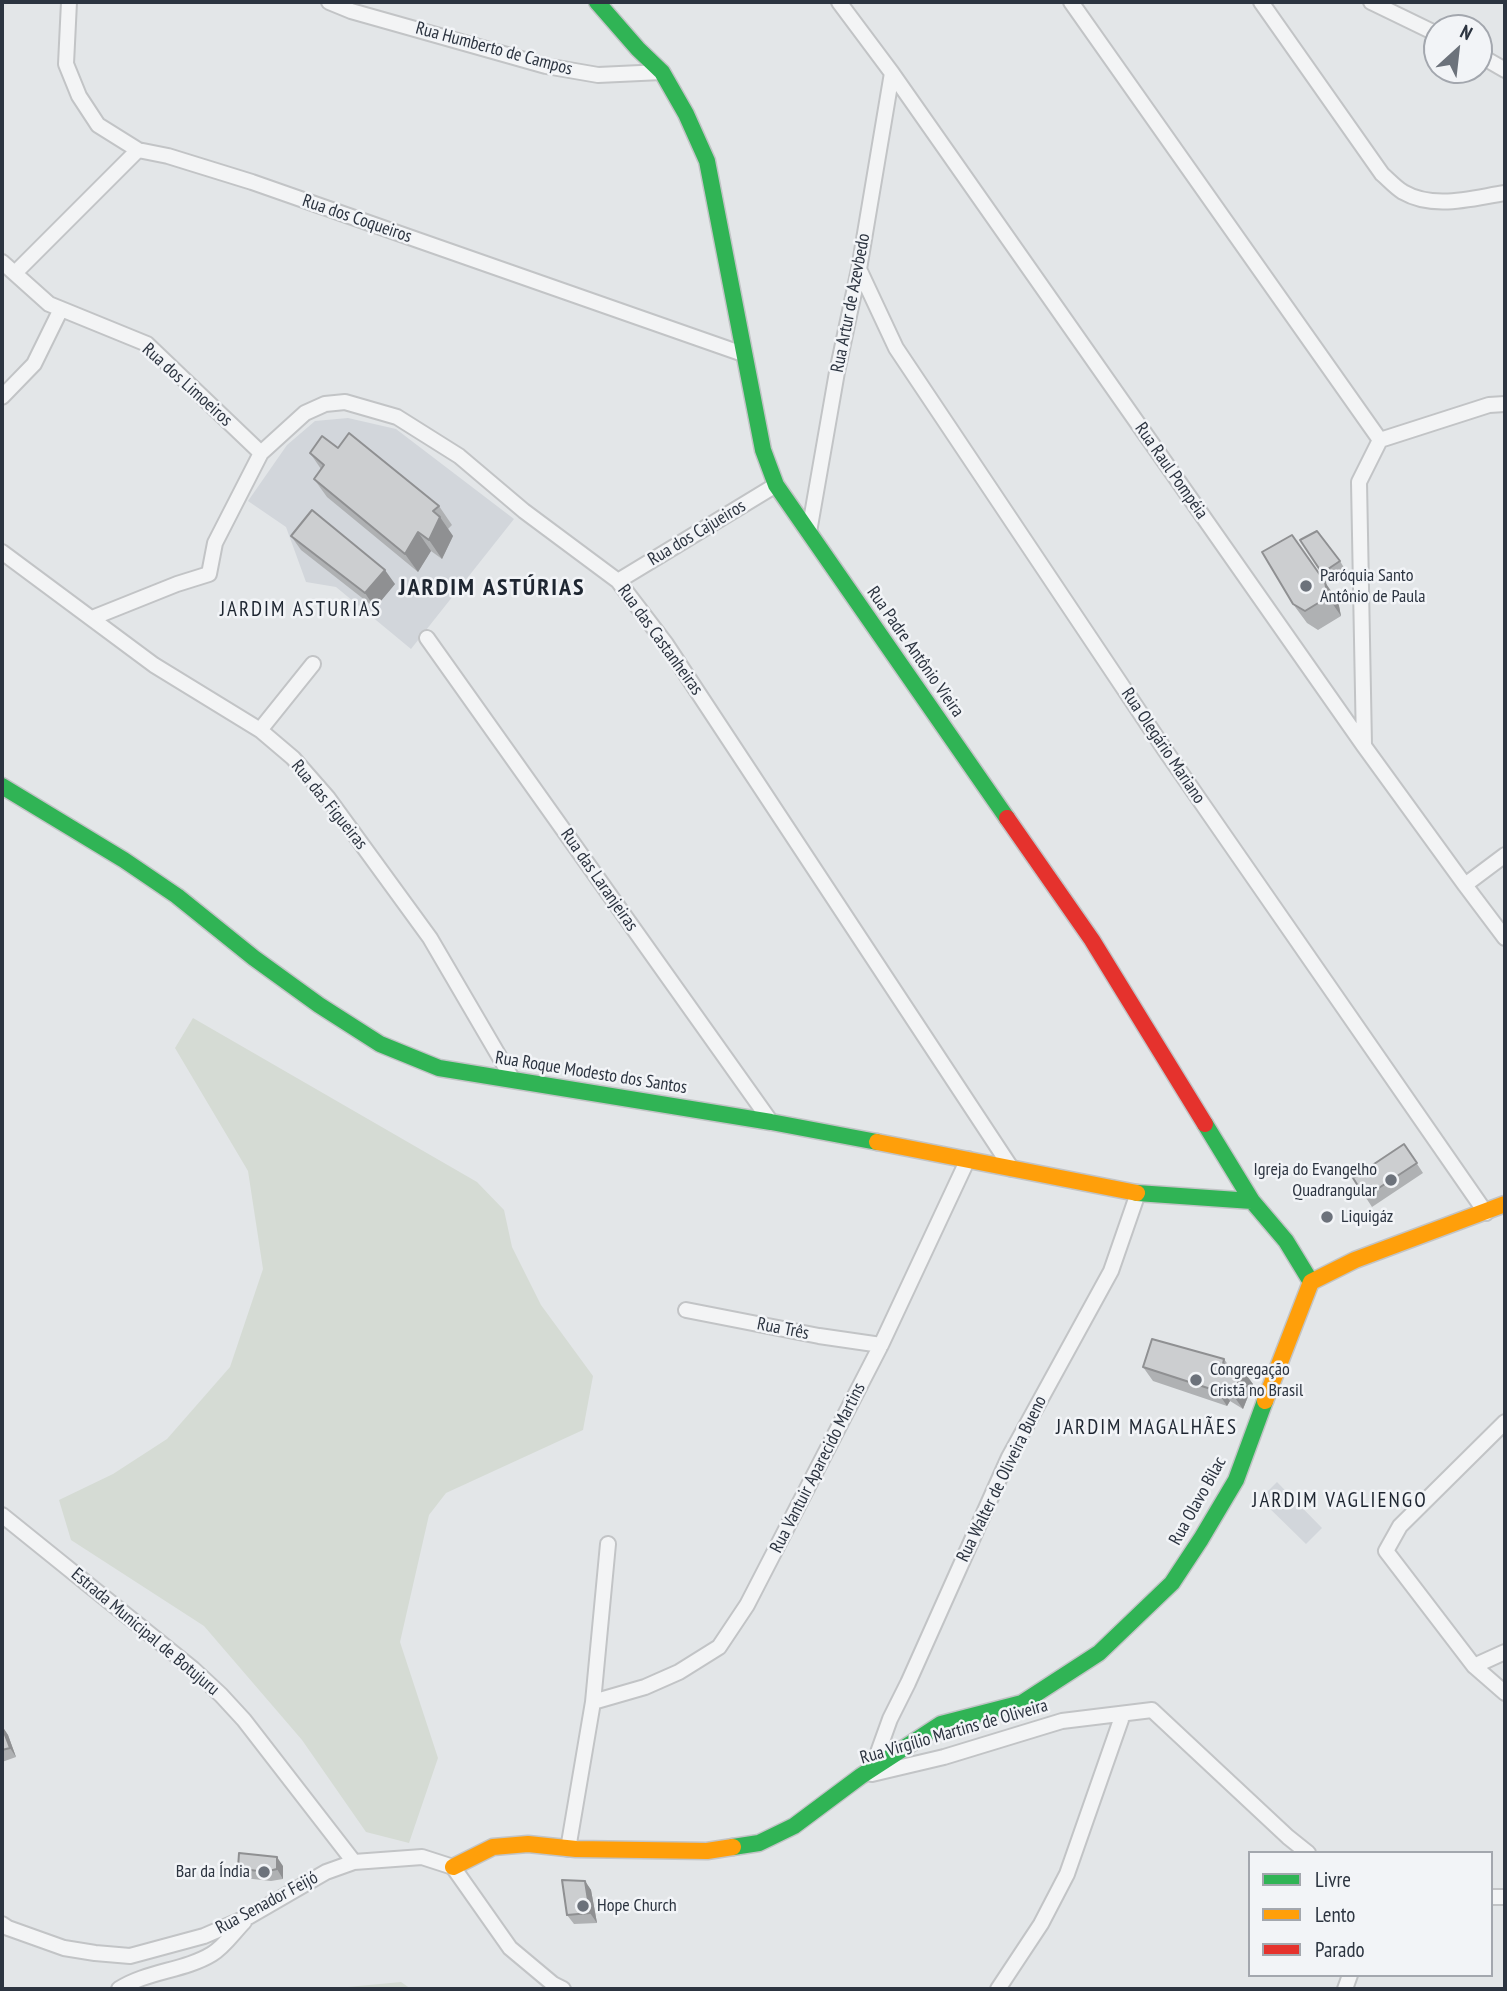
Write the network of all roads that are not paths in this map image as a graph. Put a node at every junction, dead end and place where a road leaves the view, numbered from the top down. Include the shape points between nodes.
1 (69, 2) edge
2 (329, 2) edge
3 (597, 2) edge
4 (839, 2) edge
5 (1071, 2) edge
6 (1261, 2) edge
7 (1371, 2) edge
8 (1423, 27) edge
9 (662, 72) junction
10 (892, 73) junction
11 (138, 150) junction
12 (1505, 193) edge
13 (2, 262) edge
14 (859, 269) junction
15 (15, 273) junction
16 (61, 309) junction
17 (743, 354) junction
18 (2, 397) edge
19 (1505, 404) edge
20 (1380, 440) junction
21 (261, 453) junction
22 (776, 485) junction
23 (809, 532) junction
24 (2, 552) edge
25 (618, 581) junction
26 (92, 618) junction
27 (427, 638) dead end
28 (313, 664) dead end
29 (260, 730) junction
30 (1364, 746) junction
31 (2, 786) edge
32 (1505, 855) edge
33 (1465, 885) junction
34 (1505, 938) edge
35 (513, 1080) junction
36 (771, 1122) junction
37 (968, 1159) junction
38 (1012, 1169) junction
39 (1138, 1193) junction
40 (1252, 1201) junction
41 (1505, 1205) edge
42 (1486, 1213) junction
43 (1311, 1282) junction
44 (686, 1310) dead end
45 (881, 1345) junction
46 (1505, 1422) edge
47 (2, 1515) edge
48 (608, 1544) dead end
49 (1505, 1652) edge
50 (1474, 1665) junction
51 (1505, 1693) edge
52 (593, 1702) junction
53 (1123, 1714) junction
54 (866, 1772) junction
55 (568, 1849) junction
56 (1305, 1851) edge
57 (354, 1862) junction
58 (453, 1867) junction
59 (250, 1916) junction
60 (2, 1924) edge
61 (119, 1989) edge
62 (563, 1989) edge
63 (999, 1989) edge

1 - 11 street, Rua dos Coqueiros via 66,64 79,96 98,125
2 - 9 street, Rua Humberto de Campos via 546,65 598,75
3 - 9 street, Rua Padre Antônio Vieira
4 - 10 street, Rua Raul Pompéia
5 - 20 street
6 - 12 street via 1382,174 1403,192 1426,201 1454,202
7 - 8 street
9 - 17 street, Rua Padre Antônio Vieira via 707,161
10 - 14 street, Rua Artur de Azevbedo
10 - 30 street, Rua Raul Pompéia
11 - 15 street
11 - 17 street, Rua dos Coqueiros via 252,182
13 - 15 street, Rua dos Limoeiros
14 - 23 street, Rua Artur de Azevbedo
14 - 42 street, Rua Olegário Mariano via 896,348 1165,750
15 - 16 street, Rua dos Limoeiros
16 - 18 street via 34,363
16 - 21 street, Rua dos Limoeiros via 146,344
17 - 22 street, Rua Padre Antônio Vieira via 763,450
19 - 20 street
20 - 30 street via 1359,482
21 - 25 street, Rua das Castanheiras via 305,413 325,404 345,402 397,417 460,456
21 - 26 street, Rua das Castanheiras via 215,543 209,574
22 - 23 street, Rua Padre Antônio Vieira
22 - 25 street, Rua dos Cajueiros
23 - 40 street, Rua Padre Antônio Vieira via 1092,940
24 - 26 street, Rua das Figueiras
25 - 38 street, Rua das Castanheiras via 666,644
26 - 29 street, Rua das Figueiras via 153,665
27 - 36 street, Rua das Laranjeiras
28 - 29 street
29 - 35 street, Rua das Figueiras via 293,758 328,798 423,927
30 - 33 street, Rua Raul Pompéia
31 - 35 street, Rua Roque Modesto dos Santos via 124,860 319,1005 380,1044 439,1068
32 - 33 street
33 - 34 street, Rua Raul Pompéia
35 - 36 street, Rua Roque Modesto dos Santos
36 - 37 street, Rua Roque Modesto dos Santos
37 - 38 street, Rua Roque Modesto dos Santos
37 - 45 street, Rua Vantuir Aparecido Martins
38 - 39 street, Rua Roque Modesto dos Santos
39 - 40 street, Rua Roque Modesto dos Santos
39 - 54 street, Rua Walter de Oliveira Bueno via 1111,1271 1009,1457
40 - 43 street, Rua Padre Antônio Vieira via 1286,1241
41 - 42 street
42 - 43 street via 1355,1260
43 - 54 street, Rua Olavo Bilac via 1236,1480 1172,1583 1099,1653 1022,1703 941,1724
44 - 45 street, Rua Três
45 - 52 street, Rua Vantuir Aparecido Martins via 747,1605 719,1647 679,1672
46 - 50 street via 1400,1526 1386,1551
47 - 57 street, Estrada Municipal de Botujuru via 221,1695
48 - 52 street
49 - 50 street
50 - 51 street
52 - 55 street
53 - 54 street, Rua Virgílio Martins de Oliveira via 1062,1721 944,1757
53 - 56 street, Rua Virgílio Martins de Oliveira via 1152,1710
53 - 63 street via 1067,1874
54 - 55 street, Rua Virgílio Martins de Oliveira via 794,1826 759,1843 707,1851
55 - 58 street, Rua Virgílio Martins de Oliveira via 528,1844 493,1847
57 - 58 street, Rua Senador Feijó via 422,1857
57 - 59 street, Rua Senador Feijó via 326,1872
58 - 62 street via 510,1948
59 - 60 street, Rua Senador Feijó via 204,1936 130,1956 64,1948
59 - 61 street via 214,1953

